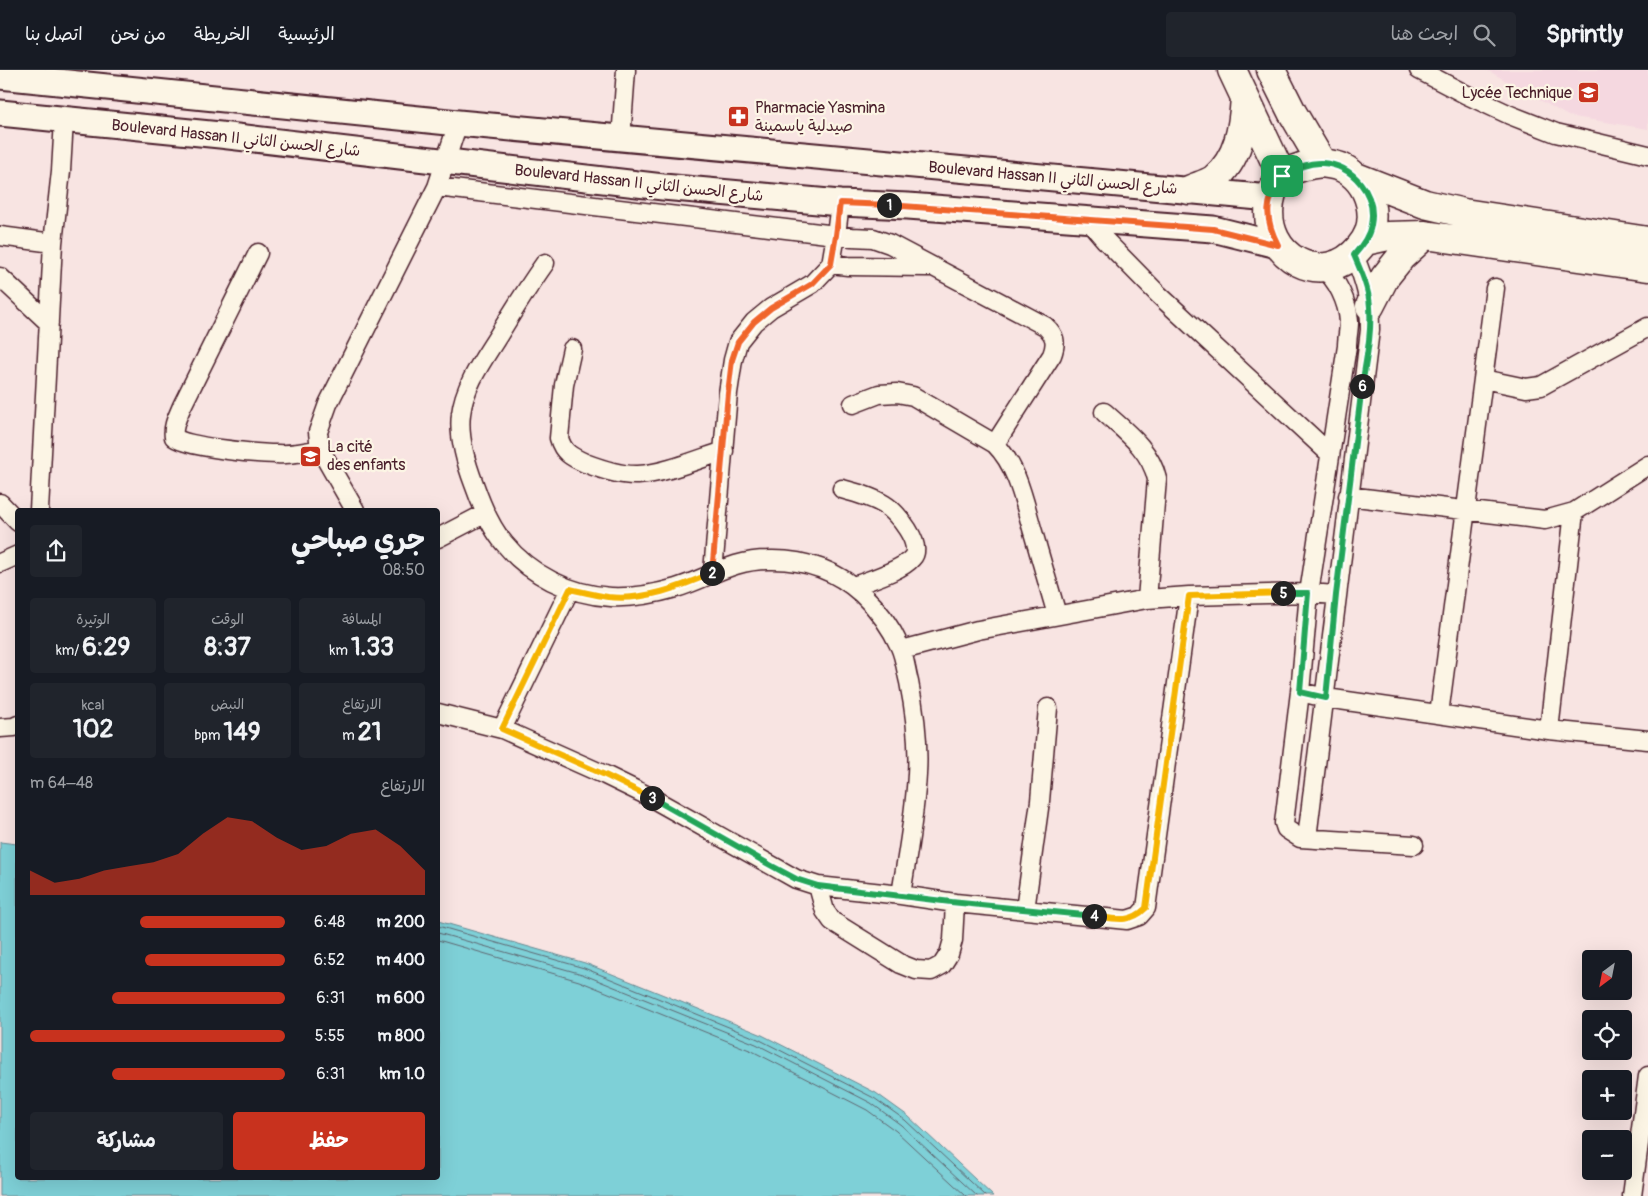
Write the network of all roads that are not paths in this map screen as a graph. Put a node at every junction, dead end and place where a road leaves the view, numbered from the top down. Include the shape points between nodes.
1 (626, 70) edge
2 (1232, 70) edge
3 (1271, 70) edge
4 (1419, 70) edge
5 (0, 76) edge
6 (1245, 98) junction
7 (0, 113) edge
8 (64, 120) junction
9 (458, 124) junction
10 (621, 139) junction
11 (1648, 155) edge
12 (446, 161) junction
13 (1322, 163) junction
14 (1356, 178) junction
15 (437, 187) junction
16 (1276, 187) junction
17 (1189, 190) junction
18 (840, 203) junction
19 (1088, 220) junction
20 (836, 235) junction
21 (1425, 235) junction
22 (0, 236) edge
23 (1648, 240) edge
24 (53, 244) junction
25 (1278, 245) junction
26 (1360, 248) junction
27 (258, 253) dead end
28 (545, 263) dead end
29 (831, 264) junction
30 (933, 267) junction
31 (1321, 267) junction
32 (1648, 267) edge
33 (0, 277) edge
34 (1495, 288) dead end
35 (1370, 306) junction
36 (49, 323) junction
37 (1648, 328) edge
38 (572, 350) dead end
39 (1483, 379) junction
40 (853, 404) dead end
41 (1104, 412) dead end
42 (995, 444) junction
43 (320, 449) junction
44 (724, 451) junction
45 (1330, 454) junction
46 (1648, 465) edge
47 (842, 489) dead end
48 (1348, 496) junction
49 (0, 503) edge
50 (38, 508) edge
51 (354, 508) edge
52 (1466, 511) junction
53 (1574, 512) junction
54 (486, 513) junction
55 (15, 519) edge
56 (440, 537) edge
57 (15, 556) edge
58 (0, 563) edge
59 (713, 572) junction
60 (854, 586) junction
61 (570, 589) junction
62 (1308, 593) junction
63 (1336, 595) junction
64 (1189, 596) junction
65 (1147, 600) junction
66 (1057, 615) junction
67 (902, 650) junction
68 (1300, 692) junction
69 (1326, 698) junction
70 (1048, 708) dead end
71 (440, 714) edge
72 (1439, 714) junction
73 (15, 726) edge
74 (0, 728) edge
75 (502, 729) junction
76 (1549, 730) junction
77 (1648, 740) edge
78 (1307, 838) junction
79 (1414, 845) dead end
80 (818, 886) junction
81 (901, 895) junction
82 (955, 903) junction
83 (1025, 910) junction
84 (1648, 1076) edge
85 (1632, 1196) edge

1 - 10 street
2 - 6 main road
3 - 13 main road
4 - 11 street via 1510,115 1556,133
5 - 9 main road, Boulevard Hassan II شارع الحسن الثاني
6 - 16 main road
6 - 17 main road via 1243,124 1230,161 1213,179
7 - 8 main road, Boulevard Hassan II شارع الحسن الثاني
8 - 12 main road, Boulevard Hassan II شارع الحسن الثاني
8 - 24 street
9 - 10 main road, Boulevard Hassan II شارع الحسن الثاني
9 - 12 street
10 - 17 main road, Boulevard Hassan II شارع الحسن الثاني
12 - 15 street
12 - 18 main road, Boulevard Hassan II شارع الحسن الثاني via 616,182
13 - 14 main road via 1340,167
13 - 16 main road via 1306,165
14 - 23 main road via 1425,204 1464,213
14 - 26 main road via 1366,191 1372,208 1371,225
15 - 20 street
15 - 43 street via 328,404 318,432
16 - 17 main road, Boulevard Hassan II شارع الحسن الثاني
16 - 25 main road via 1268,214 1270,230
18 - 19 main road, Boulevard Hassan II شارع الحسن الثاني
18 - 20 street
19 - 25 main road, Boulevard Hassan II شارع الحسن الثاني via 1213,229
19 - 45 street via 1159,295
20 - 29 street
20 - 30 street via 873,238
21 - 26 main road via 1388,236
21 - 32 main road
21 - 35 main road via 1385,277
22 - 24 street
24 - 36 street
25 - 31 main road via 1289,257 1304,265
26 - 31 main road via 1339,264
26 - 35 street
27 - 43 street via 182,406 174,437 182,443 277,454
28 - 54 street via 473,378 461,414 467,467
29 - 30 street
29 - 44 street via 812,284 754,322 738,342 732,360
30 - 42 street via 1045,326 1055,338 1052,355
31 - 45 street via 1338,287 1349,321
33 - 36 street
34 - 39 street
35 - 48 street via 1370,330
36 - 50 street
37 - 39 street via 1541,386 1526,388
38 - 44 street via 564,385 559,438 571,457 596,467 637,475
39 - 52 street
40 - 42 street via 879,394 913,396
41 - 65 street via 1146,452 1154,465 1157,479
42 - 66 street via 1013,468
43 - 51 street
44 - 59 street
45 - 62 street
46 - 53 street
47 - 60 street via 866,495 886,505 899,518 916,546 912,559 901,567
48 - 52 street
48 - 63 street
49 - 55 street
52 - 53 street via 1545,520
52 - 72 street
53 - 76 street
54 - 56 street
54 - 61 street via 502,541 519,560 545,578
57 - 58 street
59 - 60 street via 738,563 788,560 813,565
59 - 61 street via 678,588 643,596 609,597
60 - 67 street via 889,626
61 - 75 street
62 - 63 street
62 - 64 street
62 - 68 street
63 - 69 street
64 - 65 street
64 - 83 street via 1146,908 1139,916 1127,920
65 - 66 street
66 - 67 street via 978,630
67 - 81 street via 913,703 917,773
68 - 69 street
68 - 78 street via 1284,824 1292,834
69 - 72 street
69 - 78 street
70 - 83 street via 1040,801
71 - 75 street
72 - 76 street
73 - 74 street
75 - 80 street via 639,792 796,879
76 - 77 street
78 - 79 street
80 - 81 street
80 - 82 street via 825,911 832,921 916,970 931,971 942,965 949,954
81 - 82 street
82 - 83 street
84 - 85 street

